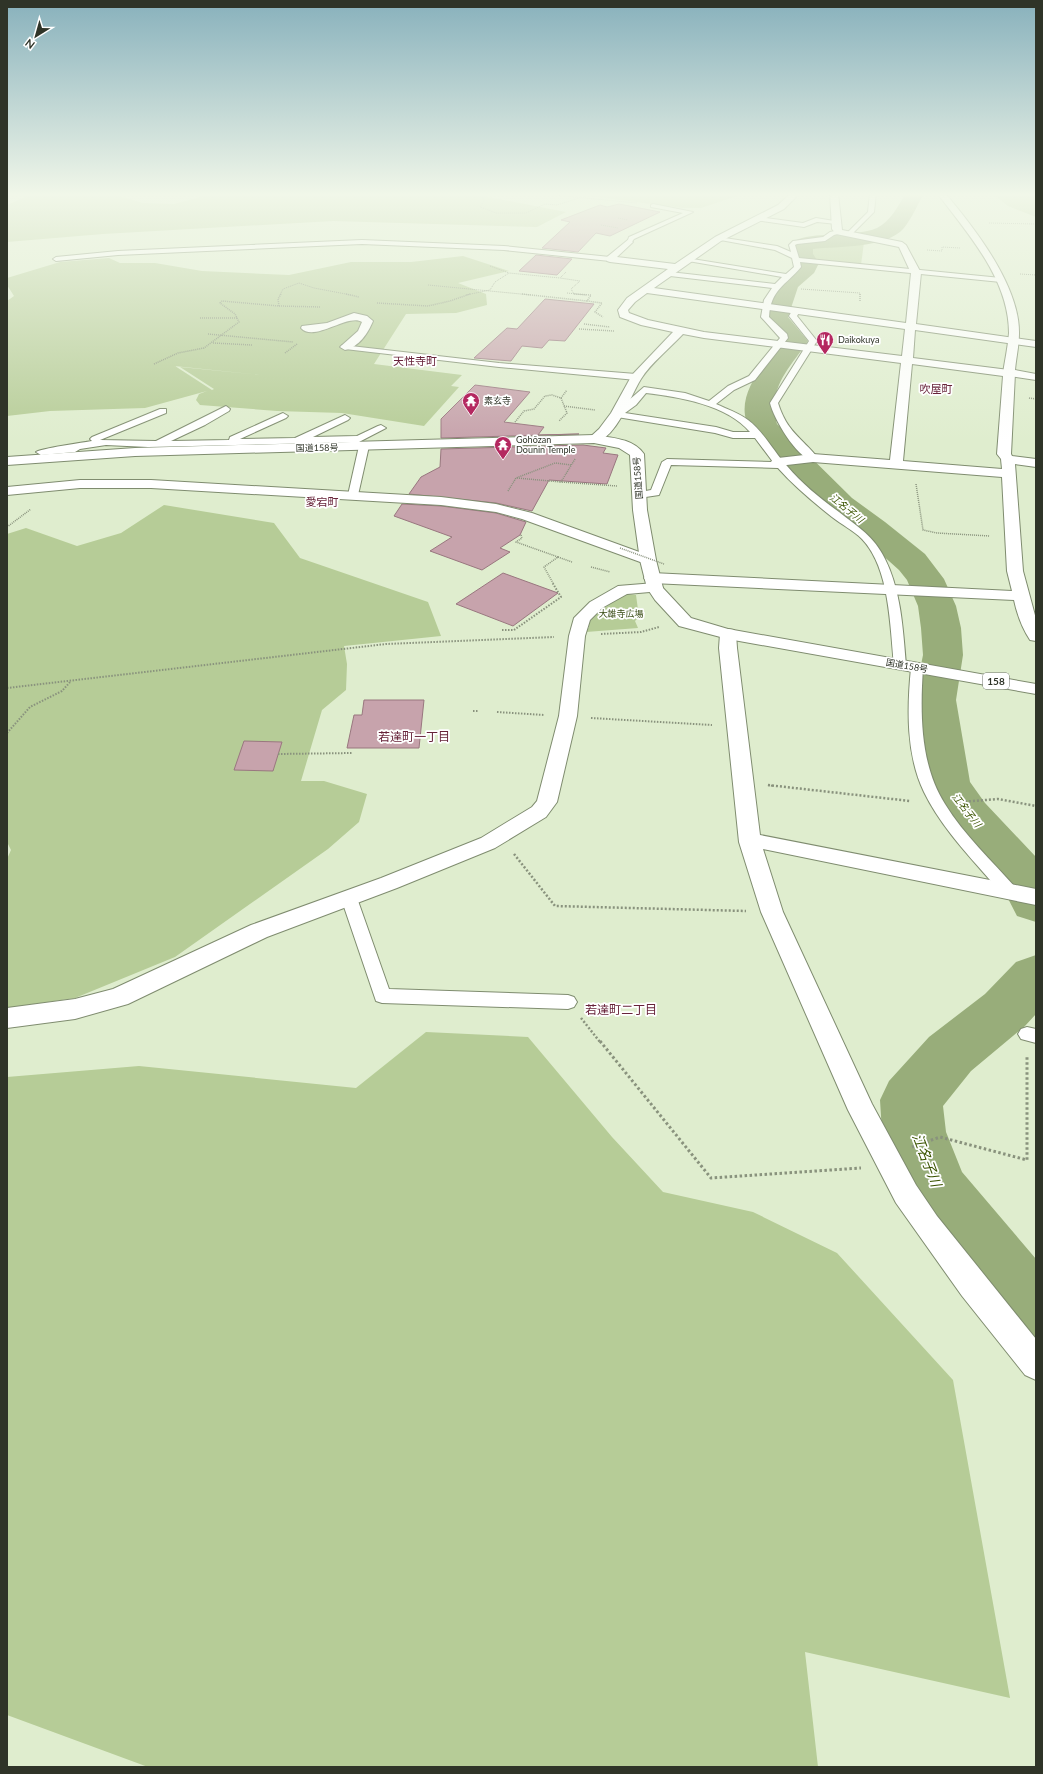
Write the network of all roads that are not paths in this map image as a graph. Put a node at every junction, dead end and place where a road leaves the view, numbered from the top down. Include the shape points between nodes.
1 (666, 276) edge
2 (711, 276) edge
3 (787, 276) edge
4 (916, 276) edge
5 (956, 276) edge
6 (998, 276) edge
7 (1001, 280) junction
8 (776, 286) junction
9 (647, 290) junction
10 (767, 307) junction
11 (792, 310) junction
12 (910, 327) junction
13 (306, 328) dead end
14 (681, 330) junction
15 (1013, 341) junction
16 (782, 344) junction
17 (1036, 344) edge
18 (807, 347) junction
19 (345, 348) joint
20 (907, 361) junction
21 (1009, 373) junction
22 (636, 377) junction
23 (1036, 377) edge
24 (708, 404) junction
25 (226, 409) dead end
26 (163, 411) dead end
27 (617, 414) junction
28 (283, 416) dead end
29 (345, 418) dead end
30 (381, 428) dead end
31 (755, 435) junction
32 (591, 440) junction
33 (297, 441) junction
34 (224, 443) junction
35 (155, 444) junction
36 (81, 445) junction
37 (364, 446) junction
38 (64, 450) junction
39 (41, 452) dead end
40 (135, 452) junction
41 (809, 458) junction
42 (7, 462) edge
43 (782, 463) junction
44 (1036, 463) edge
45 (896, 464) junction
46 (1007, 466) junction
47 (7, 491) edge
48 (639, 491) junction
49 (353, 495) junction
50 (648, 560) junction
51 (654, 583) junction
52 (890, 590) junction
53 (1020, 596) junction
54 (728, 634) junction
55 (1036, 636) edge
56 (900, 665) junction
57 (922, 669) junction
58 (1036, 689) edge
59 (750, 842) junction
60 (1010, 892) junction
61 (348, 898) junction
62 (1036, 898) edge
63 (568, 1002) road end
64 (7, 1018) edge
65 (1036, 1364) edge

1 - 9 main road
2 - 8 lane
3 - 8 lane
4 - 12 main road
5 - 7 lane
6 - 7 main road
7 - 15 main road via 1011,314
8 - 10 lane
9 - 10 main road
9 - 14 main road via 631,300 623,310 624,315 645,323
10 - 11 main road
10 - 16 lane via 766,317 784,336
11 - 12 main road
11 - 18 lane via 793,316 813,341
12 - 15 main road
12 - 20 main road
13 - 19 main road via 318,328 350,316 364,317 368,321 363,333
14 - 16 main road
14 - 22 main road
15 - 17 main road
15 - 21 main road
16 - 18 main road
16 - 24 lane via 746,383 735,385
18 - 20 main road
18 - 41 lane via 774,402 778,419
19 - 22 lane via 499,366
20 - 21 main road
20 - 45 main road
21 - 23 main road
21 - 46 main road via 1004,454
22 - 27 main road
24 - 27 lane via 687,396 644,390 633,403
24 - 31 lane via 744,422
25 - 35 lane
26 - 36 lane
27 - 31 lane via 733,434
27 - 32 main road via 603,432
28 - 34 lane
29 - 33 lane
30 - 33 lane via 359,439
31 - 43 lane
32 - 37 main road, 国道158号 / 158
32 - 48 main road, 国道158号 / 158 via 617,443 634,450 637,454
33 - 34 lane
34 - 35 lane
35 - 36 lane via 125,441
36 - 38 lane
37 - 40 main road, 国道158号 / 158
37 - 49 lane
38 - 39 lane
38 - 40 lane via 121,446 135,449
40 - 42 main road, 国道158号 / 158
41 - 43 main road
41 - 45 main road
43 - 48 lane via 667,462 655,493
43 - 52 lane via 826,506 872,544
44 - 46 main road
45 - 46 main road
46 - 53 main road via 1015,571
47 - 49 main road via 51,485 104,483
48 - 50 main road, 国道158号 / 158
49 - 50 main road via 496,508 527,516
50 - 51 main road, 国道158号 / 158
51 - 52 main road
51 - 54 main road, 国道158号 / 158 via 661,598 685,622
51 - 61 main road via 624,589 596,605 582,618 577,636 568,716 547,802 539,812 504,834 448,860
52 - 53 main road
52 - 56 lane
53 - 55 main road
54 - 56 main road, 国道158号 / 158
54 - 59 main road
56 - 57 main road, 国道158号 / 158
57 - 58 main road, 国道158号 / 158
57 - 60 lane via 915,688 917,741 927,779 937,804
59 - 60 main road via 766,842
59 - 65 main road via 772,912 861,1110 887,1160 927,1225
60 - 62 main road
61 - 63 lane via 382,996
61 - 64 main road via 259,931 119,997 75,1010

